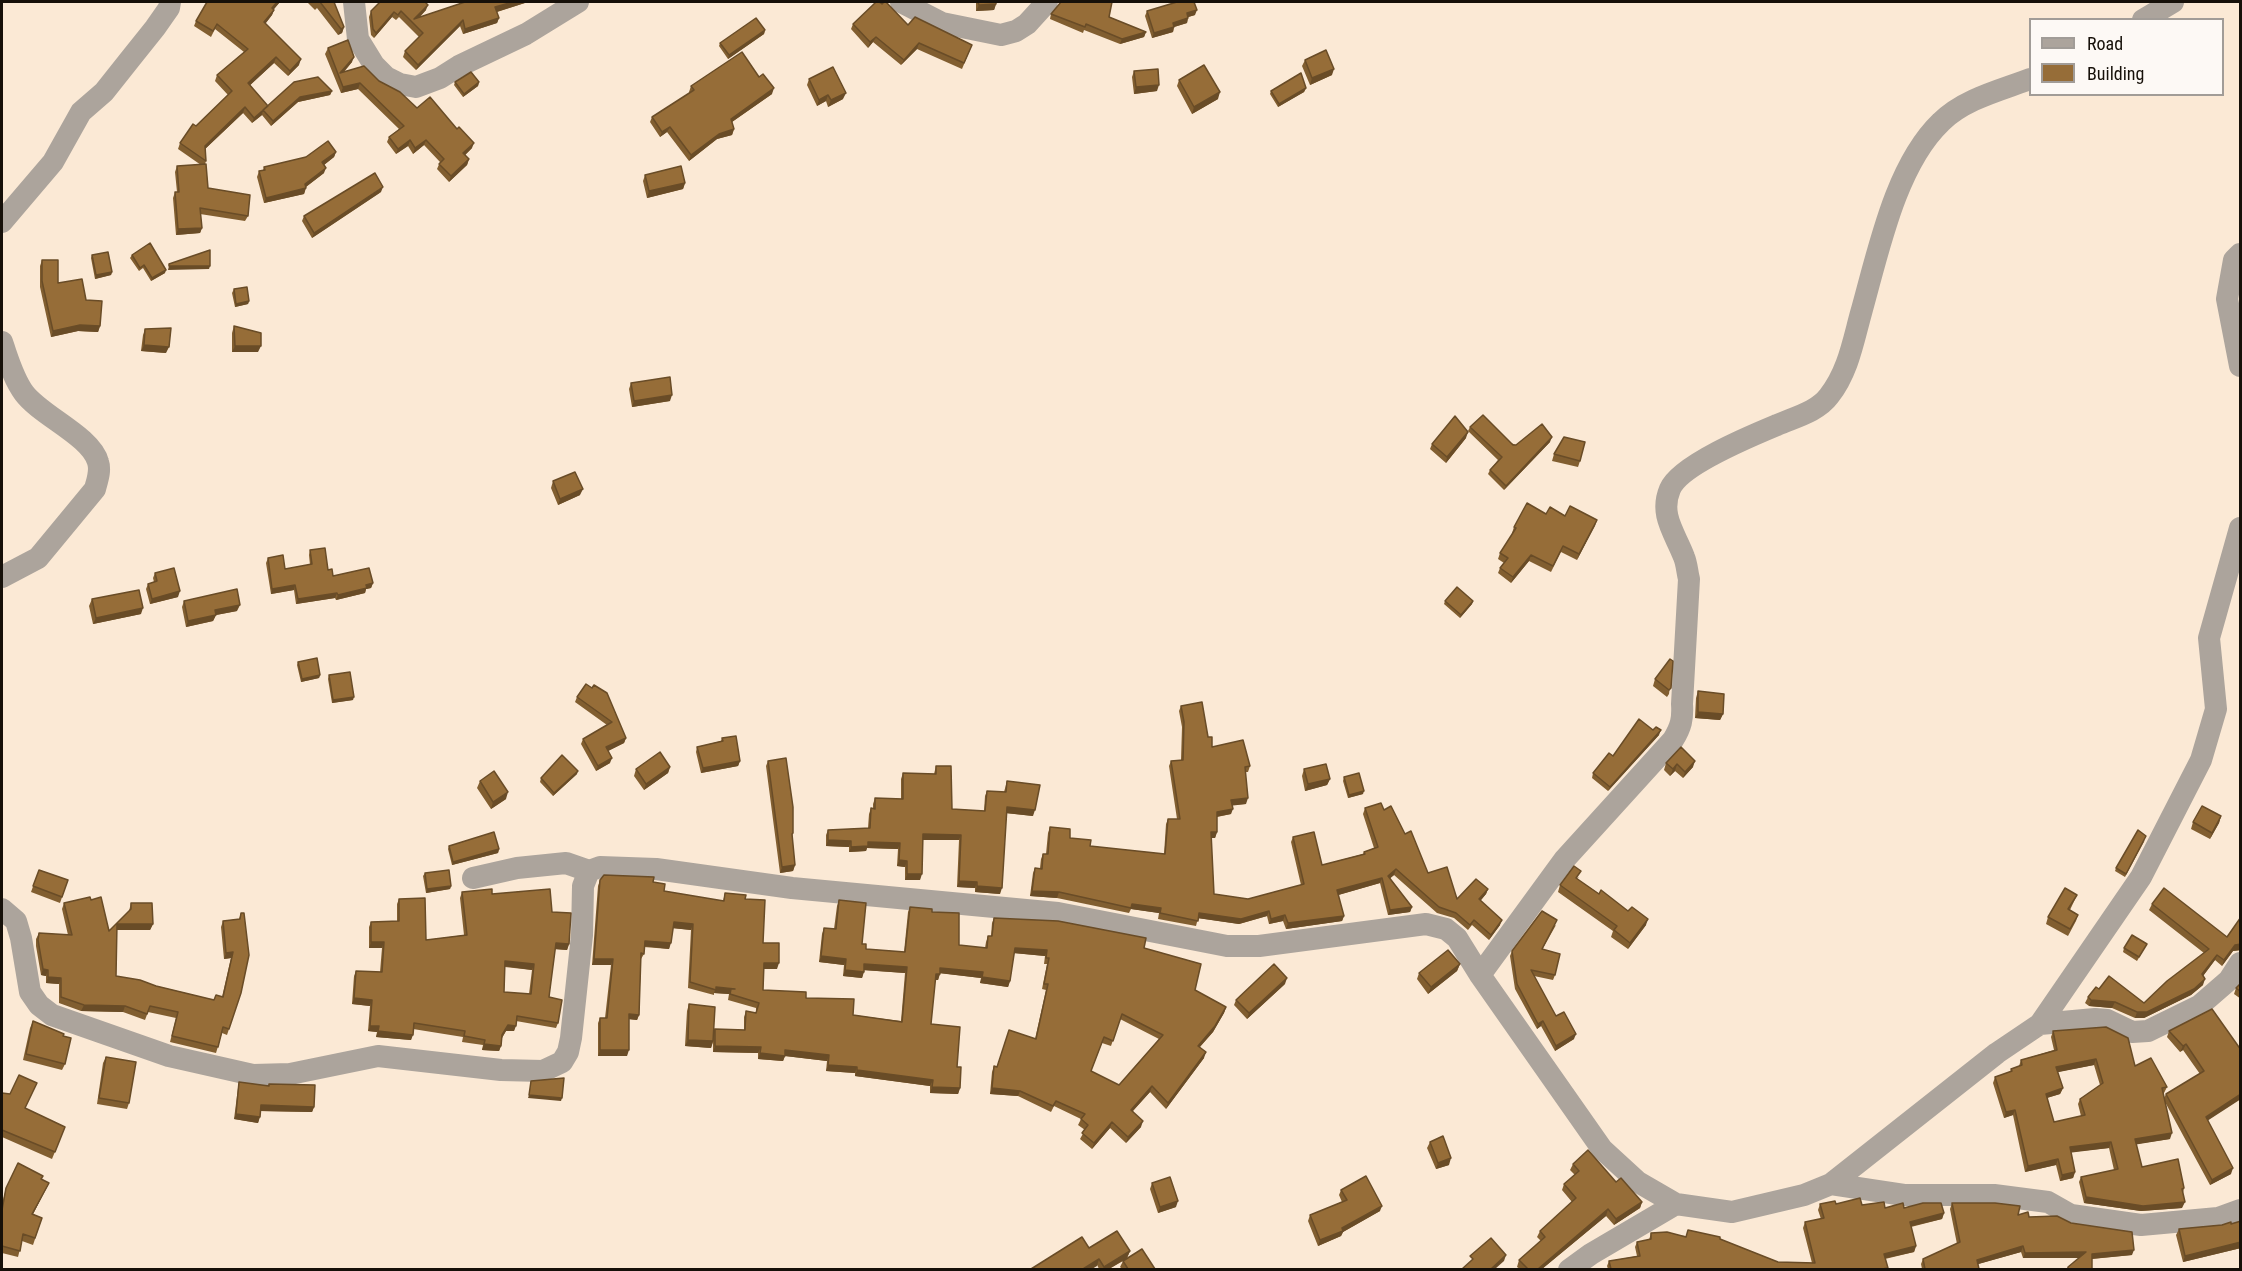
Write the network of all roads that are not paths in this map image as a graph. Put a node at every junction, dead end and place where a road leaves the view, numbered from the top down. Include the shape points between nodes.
1 (170, 2) edge
2 (354, 2) edge
3 (578, 2) edge
4 (901, 2) edge
5 (1047, 2) edge
6 (2173, 2) edge
7 (2146, 18) edge
8 (2029, 80) edge
9 (2, 222) edge
10 (2241, 254) edge
11 (2, 342) edge
12 (2241, 366) edge
13 (2241, 528) edge
14 (2, 578) edge
15 (589, 871) junction
16 (472, 878) dead end
17 (2, 909) edge
18 (2241, 963) edge
19 (1480, 975) junction
20 (2040, 1024) junction
21 (1831, 1184) junction
22 (1676, 1204) junction
23 (2241, 1210) edge
24 (1569, 1269) edge

1 - 9 street via 155,28 104,92 81,112 53,162
2 - 3 street via 358,39 374,65 386,77 416,87 526,34
4 - 5 street via 942,23 1001,35 1027,24
6 - 7 street
8 - 19 street via 1969,103 1942,121 1908,169 1887,217 1845,370 1828,398 1809,412 1754,434 1685,471 1671,487 1665,505 1666,518 1685,559 1689,579 1681,727 1564,860
10 - 12 street via 2234,260 2227,299
11 - 14 street via 25,395 91,447 99,463 99,477 95,489 39,558
13 - 20 street via 2209,638 2216,709 2201,760 2140,877
15 - 16 street via 566,863
15 - 17 street via 583,886 579,968 568,1053 562,1062 543,1071 378,1056 290,1074 253,1075 169,1056 52,1016 39,1005 30,992 16,921
15 - 19 street via 600,867 656,869 792,888 1058,913 1227,946 1259,946 1426,924 1446,929 1457,938
18 - 20 street via 2229,980 2199,1006 2148,1031 2133,1032 2107,1020 2094,1019
19 - 22 street via 1602,1149 1638,1182
20 - 21 street
21 - 22 street via 1804,1195 1732,1212
21 - 23 street via 1904,1195 1994,1195 2048,1202 2071,1215 2141,1225 2218,1218
22 - 24 street

